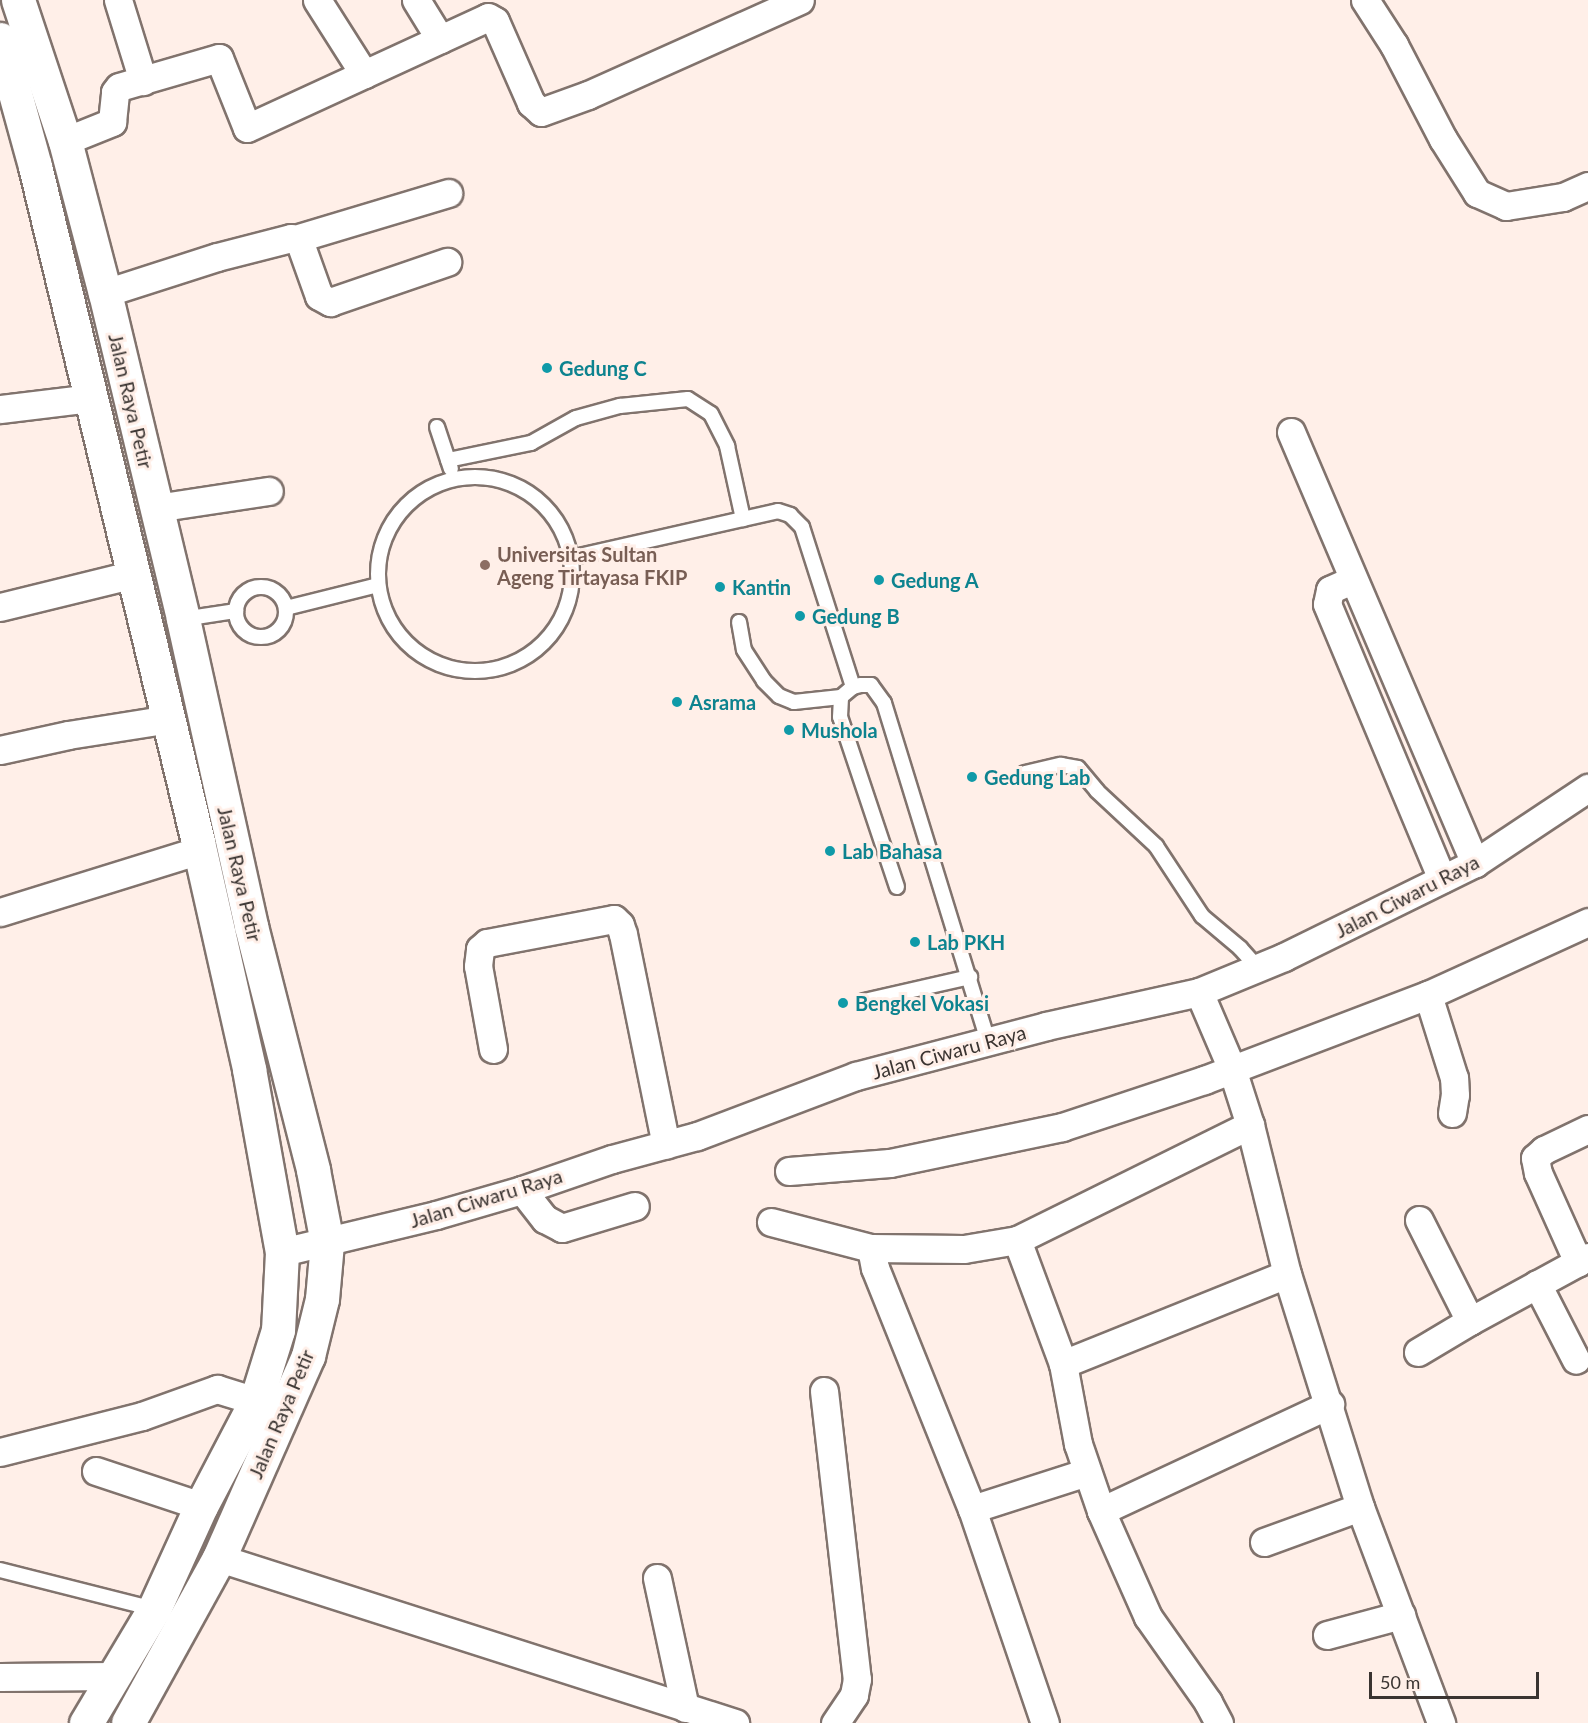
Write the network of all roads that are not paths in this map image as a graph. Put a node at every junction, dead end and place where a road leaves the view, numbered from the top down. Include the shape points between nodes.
1 (18, 0) edge
2 (118, 0) edge
3 (317, 0) edge
4 (416, 0) edge
5 (800, 0) edge
6 (1365, 0) edge
7 (0, 39) edge
8 (440, 39) junction
9 (363, 74) junction
10 (143, 81) junction
11 (64, 141) junction
12 (1588, 186) edge
13 (448, 193) dead end
14 (295, 239) junction
15 (447, 262) dead end
16 (105, 293) junction
17 (91, 398) junction
18 (0, 409) edge
19 (437, 427) dead end
20 (1291, 432) dead end
21 (448, 460) junction
22 (454, 479) junction
23 (269, 491) dead end
24 (156, 508) junction
25 (743, 519) junction
26 (570, 558) junction
27 (134, 574) junction
28 (1352, 580) junction
29 (378, 585) junction
30 (0, 607) edge
31 (286, 608) junction
32 (236, 611) junction
33 (183, 619) junction
34 (739, 622) dead end
35 (853, 687) junction
36 (841, 697) junction
37 (169, 719) junction
38 (0, 750) edge
39 (1025, 773) dead end
40 (1588, 788) edge
41 (1453, 812) junction
42 (1420, 826) junction
43 (200, 850) junction
44 (1475, 863) junction
45 (1442, 879) junction
46 (897, 887) dead end
47 (0, 912) edge
48 (1588, 922) edge
49 (1258, 968) junction
50 (970, 977) junction
51 (1199, 992) junction
52 (1428, 995) junction
53 (864, 1001) dead end
54 (988, 1042) junction
55 (493, 1049) dead end
56 (1232, 1069) junction
57 (1452, 1113) dead end
58 (1250, 1125) junction
59 (1588, 1129) edge
60 (666, 1145) junction
61 (789, 1171) dead end
62 (522, 1190) junction
63 (635, 1206) dead end
64 (1419, 1220) dead end
65 (771, 1222) dead end
66 (1017, 1240) junction
67 (327, 1243) junction
68 (871, 1248) junction
69 (282, 1252) junction
70 (1583, 1259) edge
71 (1287, 1274) junction
72 (1537, 1284) junction
73 (1470, 1321) junction
74 (1418, 1352) dead end
75 (1576, 1359) dead end
76 (1063, 1364) junction
77 (824, 1391) dead end
78 (256, 1401) junction
79 (1330, 1404) junction
80 (0, 1452) edge
81 (96, 1471) dead end
82 (1087, 1472) junction
83 (201, 1506) junction
84 (1360, 1507) junction
85 (972, 1509) junction
86 (1101, 1511) junction
87 (1264, 1542) dead end
88 (219, 1558) junction
89 (0, 1570) edge
90 (657, 1578) dead end
91 (154, 1609) junction
92 (1401, 1615) junction
93 (1327, 1635) dead end
94 (115, 1676) junction
95 (0, 1677) edge
96 (685, 1708) junction
97 (86, 1723) edge
98 (128, 1723) edge
99 (735, 1723) edge
100 (835, 1723) edge
101 (1045, 1723) edge
102 (1219, 1723) edge
103 (1441, 1723) edge

1 - 11 main road, Jalan Raya Petir
2 - 10 street
3 - 9 street
4 - 8 street
5 - 8 street via 588,95 541,111 531,103 492,18
6 - 12 street via 1477,193 1506,206 1563,197
7 - 17 main road, Jalan Raya Petir
8 - 9 street
9 - 10 street via 247,129 219,58
10 - 11 street via 119,87 115,92 112,122
11 - 16 main road, Jalan Raya Petir
13 - 14 street
14 - 15 street via 320,296 327,302
14 - 16 street via 217,257
16 - 24 main road, Jalan Raya Petir
17 - 18 street
17 - 27 main road, Jalan Raya Petir
19 - 21 lane
20 - 28 street
21 - 22 lane
21 - 25 lane via 531,443 576,418 620,406 688,399 711,414 727,446
22 - 26 lane via 500,480 532,496 557,524
22 - 29 lane via 416,496 394,520 380,551
23 - 24 street
24 - 33 main road, Jalan Raya Petir
25 - 26 lane
25 - 35 lane via 778,511 790,515 802,527
26 - 29 lane via 570,594 555,628 530,654 488,670 443,666 412,648 389,619
27 - 30 street
27 - 37 main road, Jalan Raya Petir
28 - 41 street
28 - 42 street via 1330,590 1327,604
29 - 31 lane
31 - 32 lane via 279,595 258,587 243,595
31 - 32 lane via 286,617 276,632 258,637 242,628
32 - 33 lane
33 - 67 main road, Jalan Raya Petir
34 - 36 lane via 744,650 779,696 794,702
35 - 36 lane
35 - 50 lane via 871,685 884,703
36 - 46 lane via 840,717
37 - 38 street
37 - 43 main road, Jalan Raya Petir
39 - 49 lane via 1061,765 1078,768 1156,846 1202,916
40 - 44 street, Jalan Ciwaru Raya
41 - 42 street
41 - 44 street
42 - 45 street
43 - 47 street
43 - 69 main road, Jalan Raya Petir via 249,1069
44 - 45 street, Jalan Ciwaru Raya
45 - 49 street, Jalan Ciwaru Raya
48 - 52 street
49 - 51 street, Jalan Ciwaru Raya
50 - 53 lane
50 - 54 lane
51 - 54 street, Jalan Ciwaru Raya
51 - 56 street
52 - 56 street
52 - 57 street via 1454,1078
54 - 60 street, Jalan Ciwaru Raya via 856,1076
55 - 60 street via 478,966 480,950 487,943 614,919 623,933
56 - 58 street
56 - 61 street via 1062,1127 890,1162
58 - 66 street
58 - 71 street
59 - 70 street via 1535,1158 1538,1173
60 - 62 street, Jalan Ciwaru Raya
62 - 63 street via 545,1219 562,1228
62 - 67 street, Jalan Ciwaru Raya
64 - 73 street
65 - 68 street
66 - 68 street via 964,1249
66 - 76 street
67 - 69 street, Jalan Ciwaru Raya
67 - 88 main road, Jalan Raya Petir via 321,1299 308,1356
68 - 85 street via 875,1268
69 - 78 main road, Jalan Raya Petir via 278,1330
70 - 72 street
71 - 76 street
71 - 79 street
72 - 73 street
72 - 75 street
73 - 74 street
76 - 82 street
77 - 100 street via 857,1678 854,1695
78 - 80 street via 216,1389 142,1416
78 - 83 main road, Jalan Raya Petir
79 - 84 street
79 - 86 street
81 - 83 street
82 - 85 street
82 - 86 street
83 - 91 main road, Jalan Raya Petir
84 - 87 street
84 - 92 street
85 - 101 street
86 - 102 street via 1148,1617
88 - 96 street
88 - 98 main road, Jalan Raya Petir
89 - 91 lane
90 - 96 street
91 - 94 main road, Jalan Raya Petir
92 - 93 street
92 - 103 street
94 - 95 street
94 - 97 main road, Jalan Raya Petir
96 - 99 street

